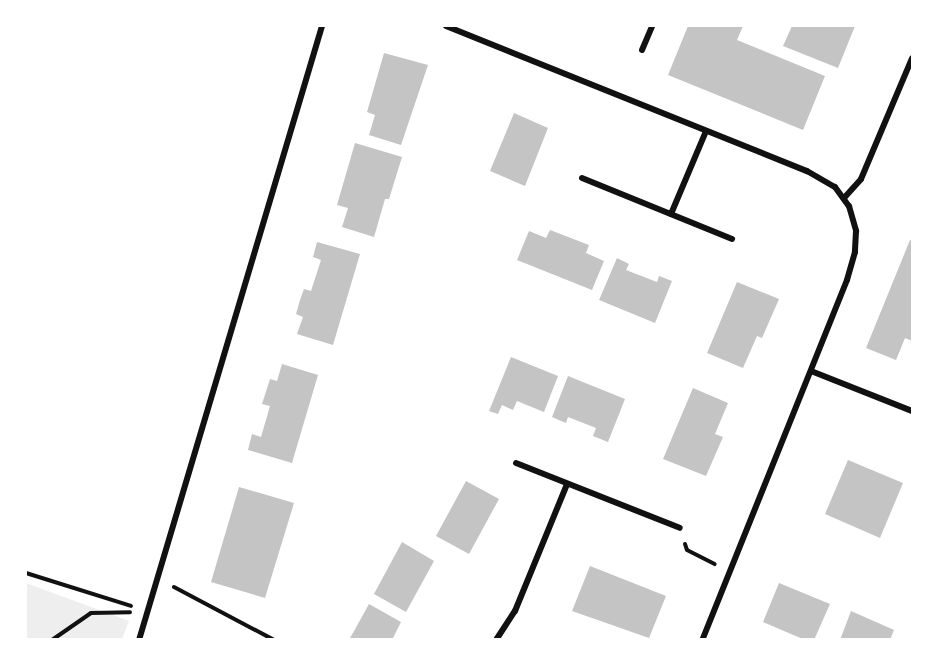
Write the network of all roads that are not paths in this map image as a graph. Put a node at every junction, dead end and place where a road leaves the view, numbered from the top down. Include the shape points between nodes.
1 (322, 26) edge
2 (446, 26) edge
3 (652, 26) edge
4 (642, 50) dead end
5 (912, 58) edge
6 (706, 131) junction
7 (582, 178) dead end
8 (844, 198) junction
9 (671, 213) junction
10 (732, 239) dead end
11 (811, 371) junction
12 (912, 411) edge
13 (516, 463) dead end
14 (567, 484) junction
15 (680, 528) road end
16 (139, 639) edge
17 (496, 639) edge
18 (702, 639) edge

1 - 16 street
2 - 6 street
3 - 4 street
5 - 8 street via 861,178
6 - 8 street via 823,179
6 - 9 street
7 - 9 street
8 - 11 street via 856,231 855,252
9 - 10 street
11 - 12 street
11 - 18 street
13 - 14 street
14 - 15 street
14 - 17 street via 515,611

